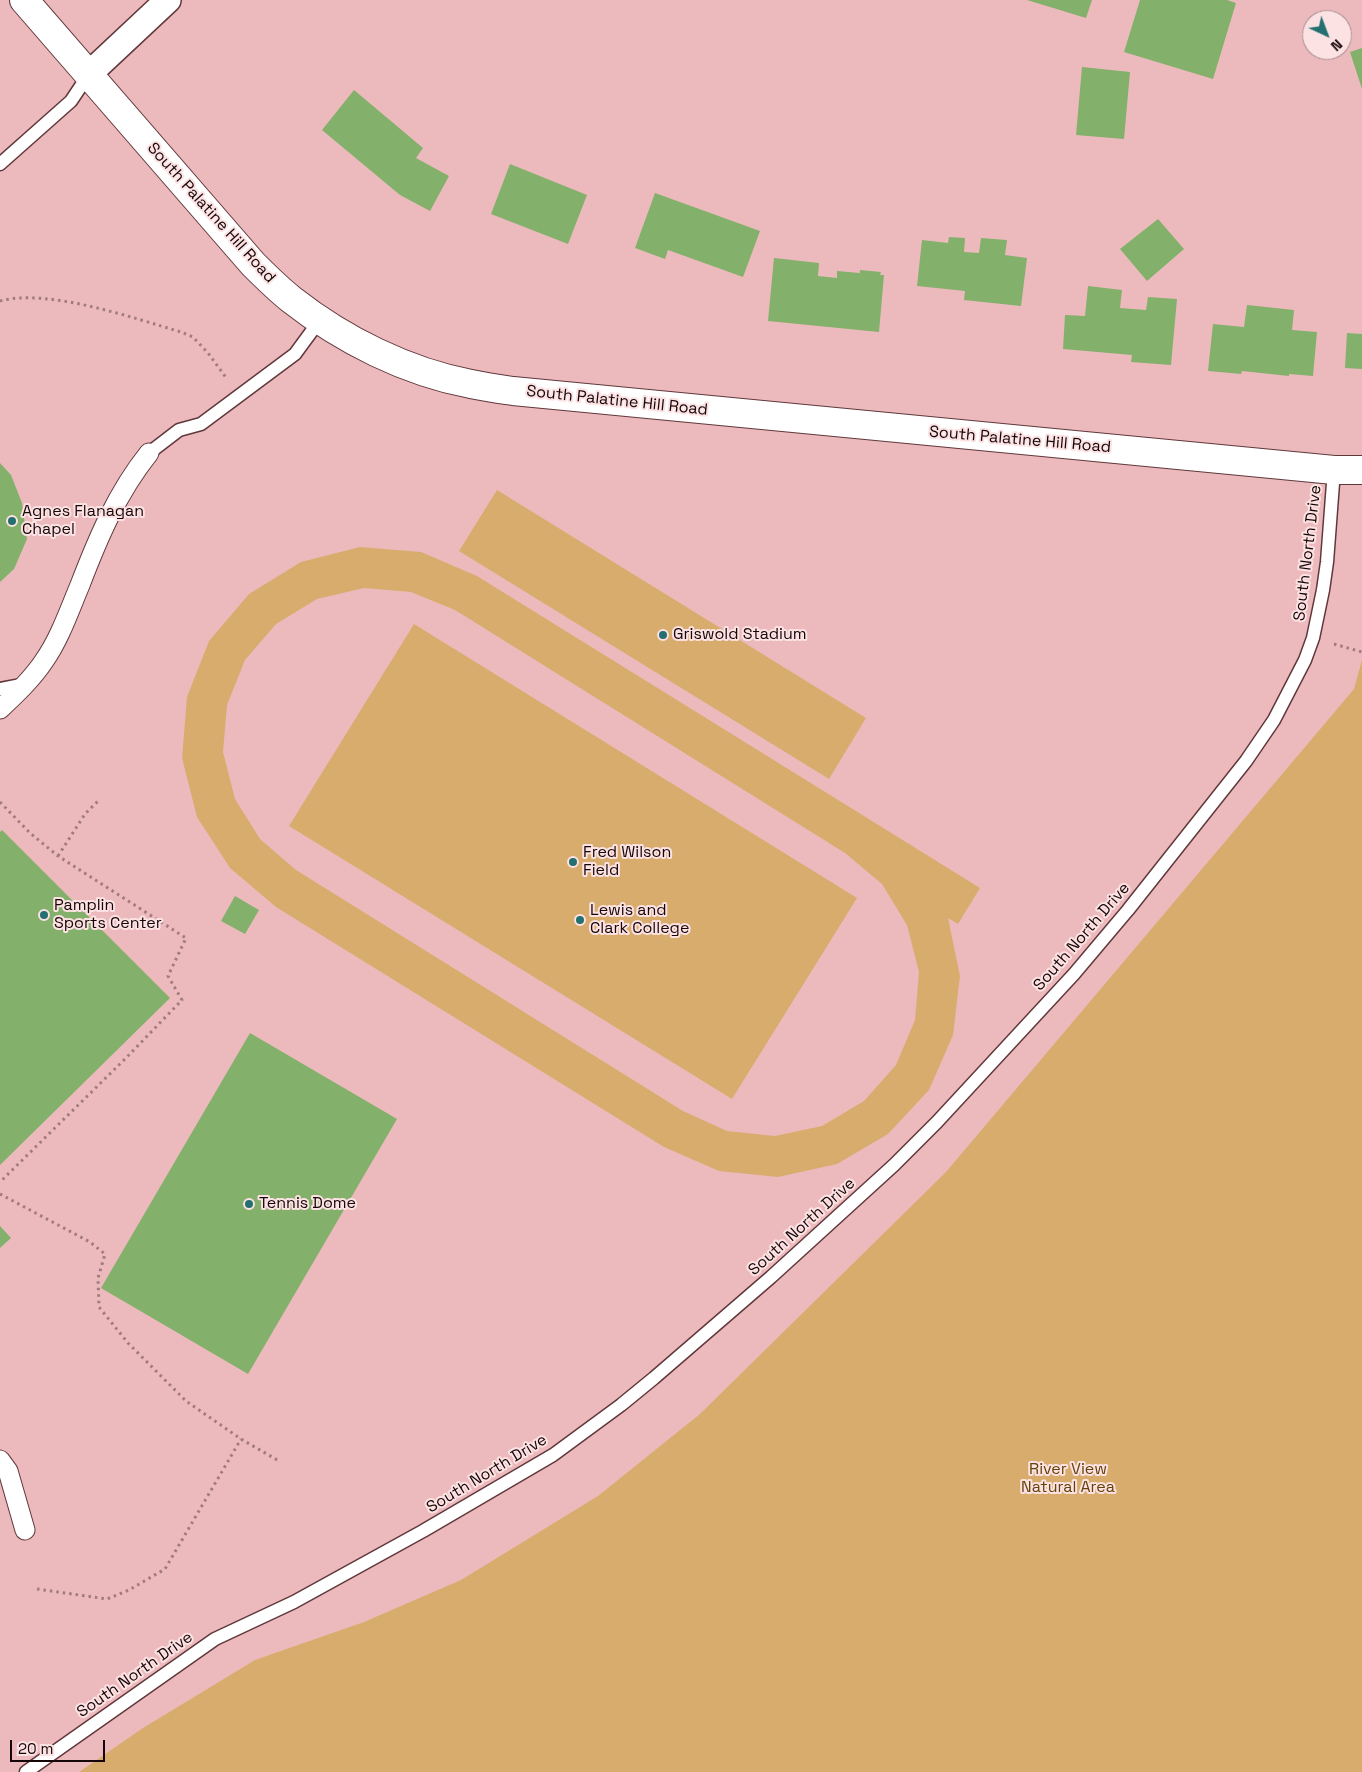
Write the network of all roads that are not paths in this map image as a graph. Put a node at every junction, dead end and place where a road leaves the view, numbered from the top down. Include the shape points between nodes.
1 (24, 0) edge
2 (168, 0) edge
3 (89, 74) junction
4 (0, 164) edge
5 (320, 320) junction
6 (149, 453) joint
7 (1334, 470) junction
8 (1362, 470) edge
9 (26, 684) junction
10 (0, 689) edge
11 (0, 708) edge
12 (0, 1460) edge
13 (25, 1530) dead end
14 (26, 1772) edge

1 - 3 street, South Palatine Hill Road
2 - 3 street
3 - 4 lane via 70,101
3 - 5 street, South Palatine Hill Road via 253,264 292,300
5 - 6 lane via 295,354 201,424 179,430
5 - 7 street, South Palatine Hill Road via 378,353 420,370 504,390
6 - 9 street via 119,496 57,641
7 - 8 street, South Palatine Hill Road
7 - 14 lane, South North Drive via 1327,562 1313,638 1284,704 1264,736 1074,974 894,1165 654,1378 553,1454 294,1602 215,1638
9 - 10 lane
9 - 11 street
12 - 13 street via 8,1471

